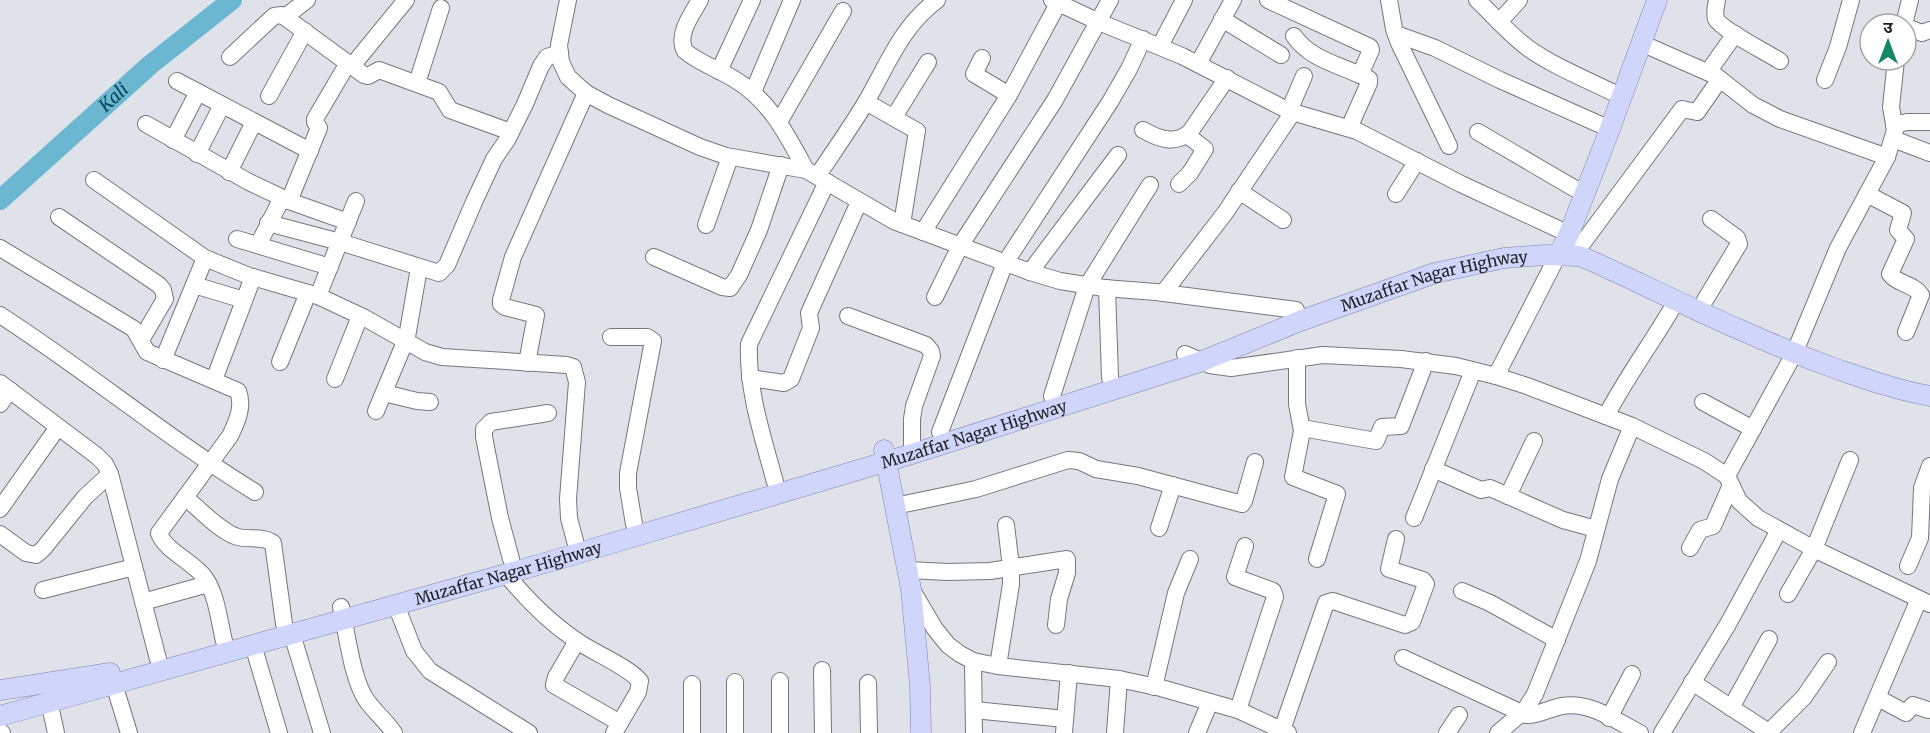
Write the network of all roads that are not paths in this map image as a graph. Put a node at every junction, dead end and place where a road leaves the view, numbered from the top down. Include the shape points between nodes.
1 (307, 0) edge
2 (406, 0) edge
3 (568, 0) edge
4 (700, 0) edge
5 (752, 0) edge
6 (792, 0) edge
7 (937, 0) edge
8 (1110, 0) edge
9 (1184, 0) edge
10 (1233, 0) edge
11 (1268, 0) edge
12 (1389, 0) edge
13 (1478, 0) edge
14 (1519, 0) edge
15 (1657, 0) edge
16 (1717, 0) edge
17 (1851, 0) edge
18 (1057, 1) edge
19 (441, 8) dead end
20 (843, 11) dead end
21 (285, 17) junction
22 (1222, 19) junction
23 (1099, 22) junction
24 (1499, 22) junction
25 (305, 31) junction
26 (1396, 34) junction
27 (1735, 34) junction
28 (1294, 36) dead end
29 (1143, 39) junction
30 (1641, 43) junction
31 (1160, 46) junction
32 (560, 53) junction
33 (1281, 55) dead end
34 (230, 57) dead end
35 (982, 58) dead end
36 (1780, 61) dead end
37 (928, 62) dead end
38 (1198, 64) junction
39 (350, 65) junction
40 (719, 71) junction
41 (1894, 72) edge
42 (1360, 75) junction
43 (1304, 76) dead end
44 (1714, 76) junction
45 (1227, 78) junction
46 (1825, 80) dead end
47 (177, 81) dead end
48 (417, 83) junction
49 (198, 92) junction
50 (753, 92) junction
51 (586, 93) junction
52 (269, 96) dead end
53 (1010, 96) junction
54 (1622, 97) junction
55 (866, 102) junction
56 (222, 105) junction
57 (1291, 112) junction
58 (894, 117) junction
59 (255, 122) junction
60 (779, 122) junction
61 (1930, 122) edge
62 (146, 124) dead end
63 (1349, 128) junction
64 (1610, 129) junction
65 (1143, 130) dead end
66 (511, 132) junction
67 (1478, 132) dead end
68 (1893, 132) junction
69 (1186, 135) junction
70 (173, 140) junction
71 (1449, 146) dead end
72 (310, 151) junction
73 (1930, 153) edge
74 (197, 154) junction
75 (1118, 155) dead end
76 (730, 157) junction
77 (1887, 157) junction
78 (1418, 161) junction
79 (781, 165) junction
80 (229, 172) junction
81 (817, 176) junction
82 (94, 180) dead end
83 (1179, 184) dead end
84 (1150, 185) dead end
85 (1239, 191) junction
86 (1396, 194) dead end
87 (1584, 194) junction
88 (1868, 194) junction
89 (285, 199) junction
90 (356, 201) dead end
91 (859, 202) junction
92 (59, 217) dead end
93 (1711, 219) dead end
94 (1283, 220) dead end
95 (348, 222) junction
96 (268, 224) junction
97 (902, 224) junction
98 (706, 225) dead end
99 (923, 232) junction
100 (237, 239) dead end
101 (340, 242) junction
102 (1568, 244) junction
103 (258, 245) junction
104 (960, 246) junction
105 (0, 248) edge
106 (654, 257) dead end
107 (205, 258) junction
108 (1005, 263) junction
109 (330, 267) junction
110 (419, 268) junction
111 (1030, 272) junction
112 (253, 277) junction
113 (194, 285) junction
114 (1087, 286) junction
115 (1107, 288) junction
116 (1164, 292) junction
117 (313, 295) junction
118 (934, 297) dead end
119 (244, 300) junction
120 (1677, 300) junction
121 (1705, 300) junction
122 (1925, 302) edge
123 (1296, 310) junction
124 (0, 315) edge
125 (360, 316) junction
126 (848, 316) dead end
127 (1906, 332) dead end
128 (611, 336) dead end
129 (141, 340) junction
130 (406, 341) junction
131 (1797, 348) junction
132 (1192, 358) junction
133 (1296, 358) junction
134 (164, 360) junction
135 (1426, 361) junction
136 (280, 362) dead end
137 (527, 363) junction
138 (1473, 371) junction
139 (1496, 376) junction
140 (750, 378) junction
141 (1110, 378) junction
142 (334, 379) dead end
143 (214, 380) junction
144 (1930, 386) edge
145 (3, 392) edge
146 (384, 393) junction
147 (1053, 396) junction
148 (1930, 396) edge
149 (430, 402) dead end
150 (1703, 402) dead end
151 (376, 411) dead end
152 (548, 413) dead end
153 (1606, 416) junction
154 (1632, 426) junction
155 (58, 427) junction
156 (1302, 428) junction
157 (1753, 429) junction
158 (940, 432) junction
159 (1534, 441) dead end
160 (912, 447) junction
161 (885, 456) junction
162 (1850, 460) dead end
163 (1255, 462) dead end
164 (211, 465) junction
165 (1930, 466) edge
166 (1433, 469) junction
167 (110, 474) junction
168 (1729, 481) junction
169 (775, 482) junction
170 (1173, 485) junction
171 (255, 492) dead end
172 (1508, 496) junction
173 (185, 497) junction
174 (895, 506) junction
175 (0, 509) edge
176 (1414, 518) dead end
177 (634, 524) junction
178 (1006, 525) dead end
179 (1159, 528) dead end
180 (1596, 528) junction
181 (1779, 530) junction
182 (0, 534) edge
183 (1396, 538) dead end
184 (575, 541) junction
185 (1245, 546) dead end
186 (1690, 548) dead end
187 (1814, 549) junction
188 (1190, 559) dead end
189 (1317, 559) dead end
190 (1908, 566) dead end
191 (134, 567) junction
192 (509, 567) junction
193 (1011, 567) junction
194 (909, 579) junction
195 (208, 584) junction
196 (44, 590) dead end
197 (1462, 591) dead end
198 (1788, 594) dead end
199 (143, 602) junction
200 (1924, 602) edge
201 (396, 605) junction
202 (343, 613) junction
203 (1056, 625) dead end
204 (288, 629) junction
205 (1769, 639) dead end
206 (1557, 640) junction
207 (224, 641) junction
208 (577, 641) junction
209 (253, 645) junction
210 (1403, 658) dead end
211 (158, 659) junction
212 (974, 661) junction
213 (1828, 662) dead end
214 (998, 666) junction
215 (822, 670) dead end
216 (1069, 673) junction
217 (1632, 674) dead end
218 (1119, 679) junction
219 (780, 681) dead end
220 (735, 682) dead end
221 (1692, 682) junction
222 (868, 683) dead end
223 (114, 684) junction
224 (692, 684) dead end
225 (1154, 687) junction
226 (0, 690) edge
227 (1878, 698) junction
228 (49, 701) junction
229 (1210, 702) junction
230 (1731, 708) junction
231 (974, 710) junction
232 (1238, 710) junction
233 (1928, 710) dead end
234 (1521, 714) junction
235 (1459, 715) dead end
236 (0, 716) edge
237 (1609, 718) junction
238 (1065, 726) edge
239 (617, 728) edge
240 (1278, 730) edge
241 (56, 733) edge
242 (129, 733) edge
243 (279, 733) edge
244 (322, 733) edge
245 (394, 733) edge
246 (529, 733) edge
247 (693, 733) edge
248 (735, 733) edge
249 (780, 733) edge
250 (823, 733) edge
251 (869, 733) edge
252 (921, 733) edge
253 (974, 733) edge
254 (1115, 733) edge
255 (1197, 733) edge
256 (1447, 733) edge
257 (1498, 733) edge
258 (1641, 733) edge
259 (1662, 733) edge
260 (1770, 733) edge
261 (1862, 733) edge

1 - 21 street
2 - 39 street
3 - 32 street
4 - 40 street via 686,26 682,46 690,56
5 - 40 street
6 - 50 street
7 - 55 street via 904,33
8 - 23 street
9 - 31 street
10 - 22 street
11 - 42 street via 1370,47
12 - 26 street
13 - 24 street
14 - 24 street
15 - 30 main road
16 - 27 street via 1717,19
17 - 46 street
18 - 23 street
18 - 53 street
19 - 48 street
20 - 60 street
21 - 25 street
21 - 34 street via 274,16
22 - 33 street
22 - 38 street
23 - 29 street
23 - 104 street via 1055,100
24 - 54 street via 1547,60
25 - 39 street
25 - 52 street
26 - 64 street via 1435,48
26 - 71 street
27 - 36 street
27 - 44 street
28 - 42 street via 1310,53
29 - 31 street
29 - 108 street via 1110,102
30 - 44 street
30 - 54 main road
31 - 38 street
32 - 51 street via 568,77
32 - 66 street via 543,61
35 - 53 street via 975,75
37 - 58 street
38 - 45 street
39 - 48 street via 364,75 380,70
39 - 72 street via 315,118 319,128
40 - 50 street
41 - 68 street
42 - 63 street via 1370,82
43 - 57 street
44 - 77 street via 1753,105 1780,119
44 - 102 street via 1696,112 1682,109
45 - 57 street
45 - 69 street
47 - 49 street
48 - 66 street via 439,92 450,111
49 - 56 street
49 - 70 street
50 - 60 street
51 - 76 street via 700,147
51 - 137 street via 528,220 505,281 503,306 536,315
53 - 99 street
54 - 64 main road
55 - 58 street
55 - 81 street
56 - 59 street
56 - 74 street
57 - 63 street
57 - 85 street
58 - 97 street via 915,128 917,135
59 - 72 street
59 - 80 street
60 - 81 street
61 - 68 street via 1919,121
62 - 70 street
63 - 78 street
64 - 87 main road
65 - 69 street via 1169,141
66 - 110 street via 494,159 443,270 435,273
67 - 87 street
68 - 73 street
68 - 77 street
69 - 83 street via 1205,149
70 - 74 street
72 - 89 street
74 - 80 street
75 - 111 street
76 - 79 street
76 - 98 street
77 - 88 street
78 - 86 street
78 - 102 street
79 - 81 street
79 - 106 street via 759,230 730,288
80 - 89 street
81 - 91 street
81 - 140 street via 749,344
82 - 107 street
84 - 114 street
85 - 94 street
85 - 116 street
87 - 102 main road
88 - 122 street via 1903,213 1898,230 1906,239 1890,274 1918,290
88 - 131 street via 1838,248
89 - 95 street
89 - 96 street
90 - 95 street
91 - 97 street
91 - 140 street via 809,313 811,328 791,379 784,383
92 - 129 street via 164,290 165,299
93 - 121 street via 1737,238 1739,244
95 - 101 street
96 - 101 street
96 - 103 street
97 - 99 street
99 - 104 street
100 - 103 street
101 - 109 street
101 - 110 street
102 - 120 main road, Muzaffar Nagar Highway via 1579,256
102 - 121 main road, Muzaffar Nagar Highway via 1597,249
102 - 123 main road, Muzaffar Nagar Highway via 1502,246 1466,254 1397,273
102 - 132 main road, Muzaffar Nagar Highway via 1435,273
102 - 139 street
103 - 109 street
104 - 108 street
104 - 118 street
105 - 129 street via 134,329
107 - 112 street
107 - 113 street
108 - 111 street
108 - 158 street
109 - 117 street
110 - 130 street
111 - 114 street
112 - 117 street
112 - 119 street
113 - 119 street
113 - 134 street
114 - 115 street
114 - 147 street
115 - 116 street
115 - 141 street
116 - 123 street
117 - 125 street
117 - 136 street
119 - 143 street
120 - 131 main road, Muzaffar Nagar Highway
120 - 153 street
121 - 131 main road, Muzaffar Nagar Highway
122 - 127 street
123 - 132 main road, Muzaffar Nagar Highway
124 - 164 street via 84,371
125 - 130 street
125 - 142 street
126 - 160 street via 926,345 931,351 914,406
128 - 177 street via 647,337 653,341 628,473
129 - 134 street via 147,352
130 - 137 street via 442,357
130 - 146 street
131 - 144 main road, Muzaffar Nagar Highway via 1896,380
131 - 148 main road, Muzaffar Nagar Highway via 1893,389
131 - 157 street
132 - 133 street via 1219,368
132 - 141 main road, Muzaffar Nagar Highway
132 - 160 main road, Muzaffar Nagar Highway
133 - 135 street via 1354,356
133 - 156 street via 1296,404
134 - 143 street
135 - 138 street
135 - 156 street via 1401,426 1382,427 1376,441
137 - 184 street via 567,365 576,372 568,498
138 - 139 street
138 - 166 street
139 - 153 street
140 - 169 street
141 - 147 main road, Muzaffar Nagar Highway
143 - 164 street via 238,391 240,407 230,436
145 - 155 street
146 - 149 street
146 - 151 street
147 - 158 main road, Muzaffar Nagar Highway
150 - 157 street
152 - 192 street via 490,422 484,429
153 - 154 street
154 - 168 street via 1704,461
154 - 180 street via 1610,479
155 - 167 street via 97,456
155 - 175 street
156 - 189 street via 1294,479 1336,494
157 - 168 street
158 - 160 main road, Muzaffar Nagar Highway
159 - 172 street
160 - 161 main road, Muzaffar Nagar Highway
161 - 169 main road, Muzaffar Nagar Highway
161 - 174 main road
161 - 192 main road, Muzaffar Nagar Highway
162 - 187 street
163 - 170 street via 1242,504
164 - 171 street
164 - 173 street
165 - 190 street via 1922,488 1920,538
166 - 172 street via 1481,490 1490,488
166 - 176 street
167 - 182 street via 36,555 26,553
167 - 191 street
168 - 181 street via 1746,510
168 - 186 street via 1713,526 1700,530
169 - 177 main road, Muzaffar Nagar Highway
170 - 174 street via 1068,460 975,489
170 - 179 street
172 - 180 street via 1563,520
173 - 195 street via 161,528 160,538
173 - 204 street via 234,536 273,543
174 - 194 main road
177 - 184 main road, Muzaffar Nagar Highway
178 - 193 street
180 - 206 street via 1588,561
181 - 187 street
181 - 221 street
183 - 240 street via 1389,569 1426,584 1412,622 1406,625 1329,601
184 - 192 main road, Muzaffar Nagar Highway
185 - 232 street via 1235,577 1273,591 1275,597
187 - 198 street
187 - 200 street
188 - 225 street via 1176,593
191 - 196 street
191 - 199 street
192 - 201 main road, Muzaffar Nagar Highway
192 - 202 main road, Muzaffar Nagar Highway
192 - 208 street via 536,609
193 - 194 street
193 - 203 street via 1067,559
193 - 214 street
194 - 212 street via 935,629 948,645
194 - 252 main road
195 - 199 street
195 - 207 street
197 - 206 street
199 - 211 street
200 - 227 street
201 - 202 main road, Muzaffar Nagar Highway
201 - 246 street via 414,651 430,671
202 - 204 main road, Muzaffar Nagar Highway
202 - 245 street via 359,688
204 - 207 main road, Muzaffar Nagar Highway
204 - 209 main road, Muzaffar Nagar Highway
204 - 244 street
205 - 230 street
206 - 234 street via 1535,694
207 - 211 main road, Muzaffar Nagar Highway
208 - 239 street via 554,685
208 - 239 street via 640,681 641,686
209 - 223 main road, Muzaffar Nagar Highway
209 - 243 street
210 - 234 street
211 - 226 main road, Muzaffar Nagar Highway via 98,676
212 - 214 street
212 - 231 street
213 - 260 street via 1804,697
214 - 216 street
215 - 250 street
216 - 218 street
216 - 238 street
217 - 237 street
218 - 225 street
218 - 254 street
219 - 249 street
220 - 248 street
221 - 230 street
221 - 259 street
222 - 251 street
223 - 228 main road, Muzaffar Nagar Highway
223 - 242 street
224 - 247 street
225 - 229 street
227 - 233 street via 1906,713 1913,705
227 - 261 street
228 - 236 main road, Muzaffar Nagar Highway
228 - 241 street
229 - 232 street
229 - 255 street
230 - 260 street
231 - 238 street
231 - 253 street
232 - 240 street
234 - 237 street via 1532,716 1562,706 1580,705
234 - 257 street
235 - 256 street
237 - 258 street

